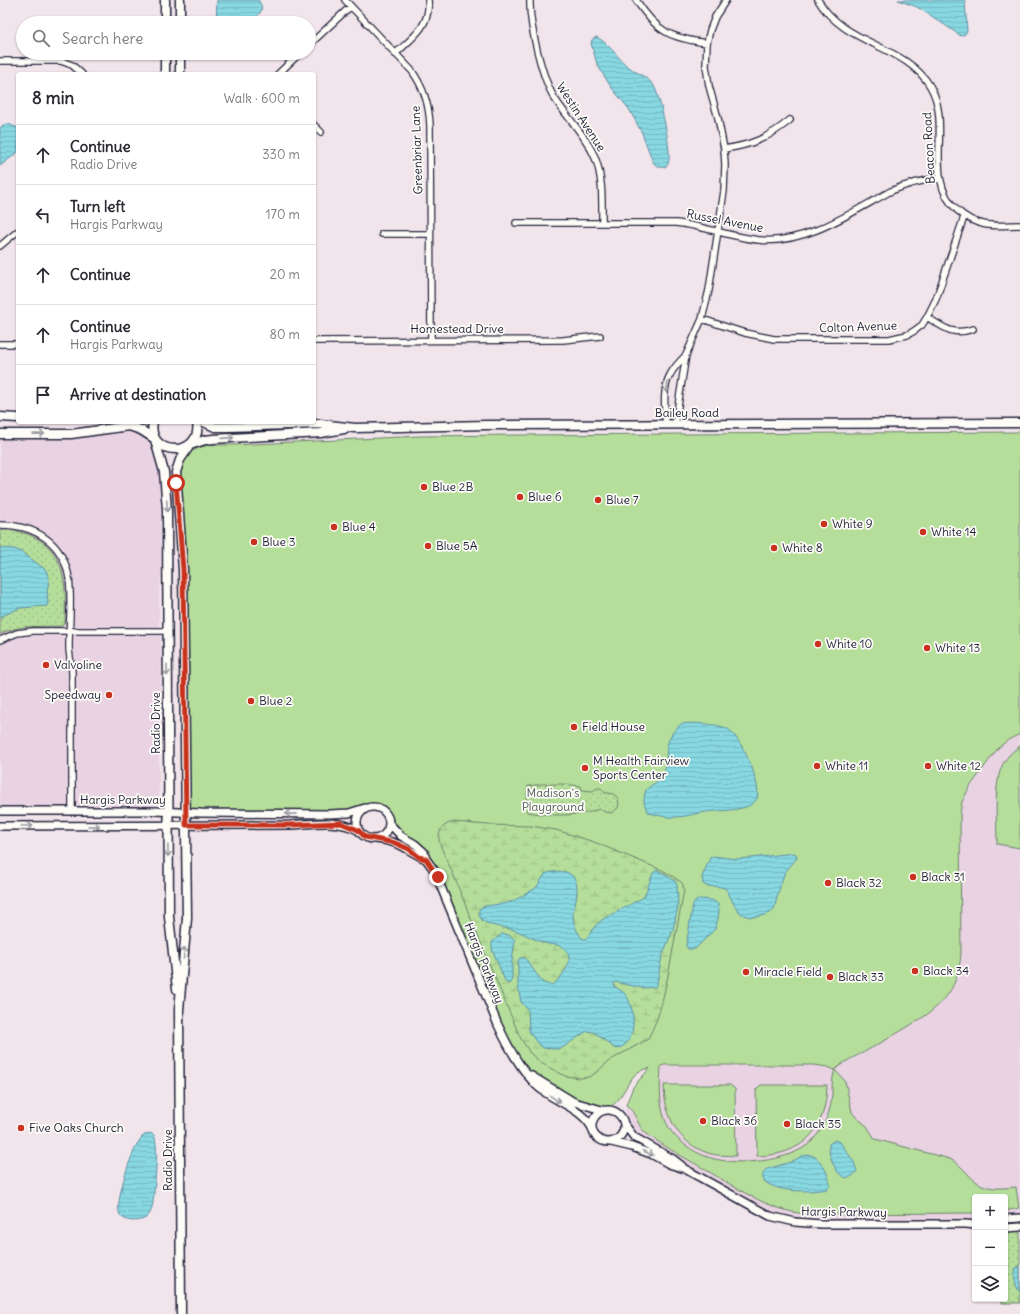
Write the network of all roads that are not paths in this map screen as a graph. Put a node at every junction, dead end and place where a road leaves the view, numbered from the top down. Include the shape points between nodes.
1 (165, 0) edge
2 (180, 0) edge
3 (345, 0) edge
4 (428, 0) edge
5 (530, 0) edge
6 (636, 0) edge
7 (726, 0) edge
8 (818, 0) edge
9 (351, 6) junction
10 (165, 16) edge
11 (180, 16) edge
12 (316, 38) edge
13 (707, 43) junction
14 (395, 54) junction
15 (165, 60) edge
16 (180, 60) edge
17 (293, 60) edge
18 (0, 61) edge
19 (80, 72) edge
20 (165, 72) edge
21 (180, 72) edge
22 (280, 72) edge
23 (790, 120) dead end
24 (316, 127) edge
25 (321, 132) dead end
26 (724, 149) junction
27 (940, 178) junction
28 (964, 217) junction
29 (516, 223) dead end
30 (602, 223) junction
31 (1020, 225) edge
32 (718, 231) junction
33 (16, 233) edge
34 (382, 234) dead end
35 (430, 234) junction
36 (0, 246) edge
37 (927, 317) junction
38 (702, 319) junction
39 (973, 329) dead end
40 (600, 336) dead end
41 (431, 340) junction
42 (316, 341) edge
43 (0, 344) edge
44 (16, 344) edge
45 (686, 355) junction
46 (0, 418) edge
47 (14, 418) edge
48 (1020, 423) edge
49 (153, 424) edge
50 (197, 424) edge
51 (209, 424) edge
52 (666, 425) junction
53 (676, 425) junction
54 (355, 428) junction
55 (0, 434) edge
56 (155, 440) junction
57 (190, 445) junction
58 (0, 525) edge
59 (69, 631) junction
60 (167, 631) junction
61 (0, 640) edge
62 (365, 808) junction
63 (0, 811) edge
64 (72, 811) junction
65 (168, 812) junction
66 (186, 812) junction
67 (389, 823) junction
68 (168, 825) junction
69 (186, 825) junction
70 (0, 826) edge
71 (358, 830) junction
72 (375, 839) junction
73 (426, 859) junction
74 (179, 1006) junction
75 (527, 1072) junction
76 (602, 1110) junction
77 (625, 1125) junction
78 (592, 1128) junction
79 (611, 1142) junction
80 (685, 1169) junction
81 (1020, 1218) edge
82 (1008, 1219) edge
83 (972, 1223) edge
84 (966, 1224) junction
85 (972, 1225) edge
86 (1020, 1227) edge
87 (1008, 1228) edge
88 (181, 1314) edge

1 - 10 main road
2 - 11 main road
3 - 9 street, Greenbriar Lane
4 - 14 street via 425,24
5 - 30 street, Westin Avenue via 531,19 545,79 555,99 584,138 596,160 602,187
6 - 13 street via 653,23 670,35
7 - 13 street via 715,17
8 - 27 street, Beacon Road via 842,27 905,60 930,85 940,115
9 - 12 street
9 - 14 street, Greenbriar Lane
13 - 26 street via 707,76
14 - 35 street, Greenbriar Lane via 412,71 428,102
15 - 20 main road
16 - 21 main road
17 - 22 street
18 - 19 street via 64,62
23 - 26 street via 775,132 755,142
24 - 25 street
26 - 32 street via 725,179
27 - 28 street, Beacon Road via 947,198
27 - 32 street, Russel Avenue via 897,188 817,230 794,238 760,240
28 - 31 street, Beacon Road via 984,224
28 - 37 street, Colton Avenue via 936,299
29 - 30 street, Russel Avenue
30 - 32 street, Russel Avenue via 676,223
32 - 38 street
33 - 36 street
34 - 35 street
35 - 41 street, Greenbriar Lane
37 - 38 street, Colton Avenue via 922,325 907,336 889,339 774,339 744,333
37 - 39 street via 953,332
38 - 45 street
40 - 41 street, Homestead Drive via 563,340
41 - 42 street, Homestead Drive
43 - 44 street
45 -> 52 street via 672,372 666,386
45 - 53 street
46 - 47 main road
48 - 53 main road, Bailey Road
49 - 56 main road, Radio Drive
50 - 57 main road, Radio Drive via 197,433
51 - 54 main road, Bailey Road via 219,427 320,424
52 - 53 main road, Bailey Road
52 - 54 main road, Bailey Road
57 -> 54 main road, Bailey Road via 213,439 321,433
55 -> 56 main road via 71,434 129,426 141,430
56 - 57 main road, Bailey Road via 169,448 180,449
56 -> 60 main road, Radio Drive via 164,472 166,498
57 - 66 main road, Radio Drive via 176,472 183,569
58 - 59 street via 18,526 33,531 51,543 60,554 69,580
59 - 60 street
59 - 61 street via 26,631
59 - 64 street via 72,674
60 -> 65 main road, Radio Drive
62 -> 66 street, Hargis Parkway via 349,813 330,814
62 - 67 street via 380,808 387,814
62 - 71 street via 356,820
63 - 64 street, Hargis Parkway
64 - 65 street, Hargis Parkway
65 - 66 street, Hargis Parkway
65 - 68 main road, Radio Drive
66 - 69 main road, Radio Drive
67 - 72 street via 384,835
67 - 73 street, Hargis Parkway via 401,836 424,852
68 - 69 street
70 -> 68 street
68 -> 74 main road, Radio Drive via 169,917
69 - 71 street via 336,823 347,824
74 -> 69 main road, Radio Drive via 187,918
71 - 72 street via 365,837
72 - 73 street, Hargis Parkway via 395,843
73 - 75 street, Hargis Parkway via 438,877 507,1045
74 - 88 main road, Radio Drive
75 - 76 street, Hargis Parkway via 574,1102
75 -> 78 street, Hargis Parkway via 536,1085 546,1093 582,1114
76 - 77 street via 617,1112
76 - 78 street via 594,1117
77 - 79 street via 622,1134
77 - 80 street, Hargis Parkway via 634,1137 673,1159
78 - 79 street via 600,1140
79 -> 80 street, Hargis Parkway via 632,1147
80 - 84 street, Hargis Parkway via 770,1216 795,1222
81 - 82 street
83 - 84 street, Hargis Parkway
84 - 85 street, Hargis Parkway
86 - 87 street

